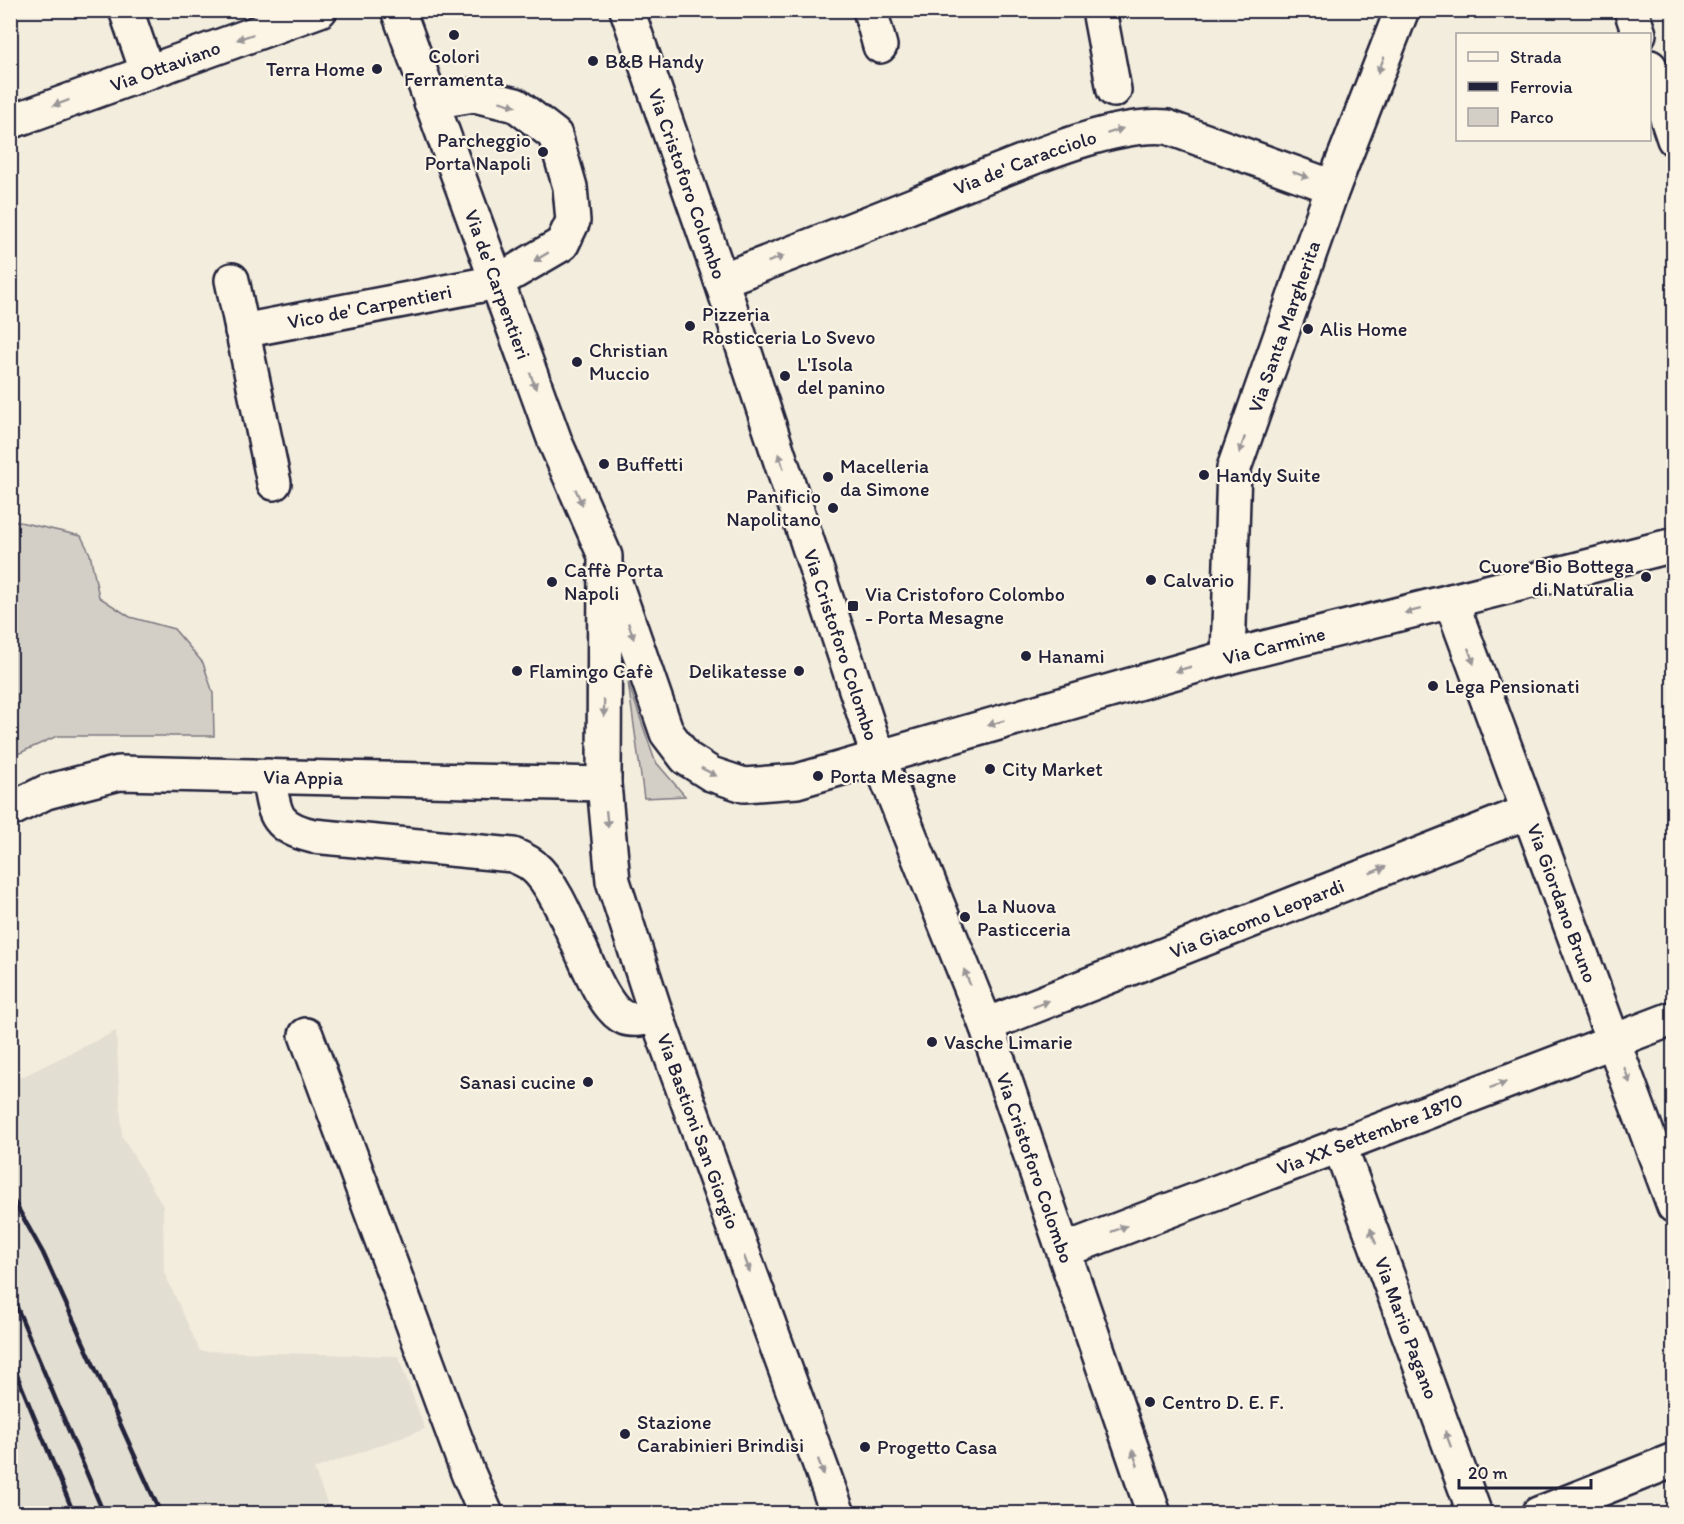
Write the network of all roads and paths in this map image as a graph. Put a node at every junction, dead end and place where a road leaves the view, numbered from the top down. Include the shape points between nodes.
1 (126, 10) edge
2 (320, 10) edge
3 (398, 10) edge
4 (627, 10) edge
5 (870, 10) edge
6 (1099, 10) edge
7 (1402, 10) edge
8 (1630, 10) edge
9 (1639, 33) edge
10 (880, 45) dead end
11 (1651, 70) edge
12 (147, 71) junction
13 (1114, 90) dead end
14 (431, 102) junction
15 (10, 122) edge
16 (1674, 139) edge
17 (1332, 187) junction
18 (232, 280) dead end
19 (721, 280) junction
20 (497, 282) junction
21 (242, 331) junction
22 (274, 483) dead end
23 (1674, 545) edge
24 (605, 556) junction
25 (1451, 602) junction
26 (1228, 657) junction
27 (603, 740) joint
28 (878, 756) junction
29 (268, 776) junction
30 (604, 784) junction
31 (10, 810) edge
32 (1527, 812) junction
33 (657, 1017) junction
34 (1674, 1018) edge
35 (986, 1025) junction
36 (306, 1035) dead end
37 (1615, 1042) junction
38 (1339, 1144) junction
39 (1674, 1206) edge
40 (1065, 1250) junction
41 (1674, 1460) edge
42 (486, 1514) edge
43 (838, 1514) edge
44 (1154, 1514) edge
45 (1475, 1514) edge
46 (1538, 1514) edge

1 - 12 street
2 -> 12 street, Via Ottaviano
3 - 14 street, Via de' Carpentieri
4 - 19 street, Via Cristoforo Colombo
5 - 10 street
6 - 13 street
7 -> 17 street, Via Santa Margherita
8 - 9 street
11 - 16 street
12 -> 15 street, Via Ottaviano
14 - 20 street, Via de' Carpentieri
14 -> 20 street, Vico de' Carpentieri via 474,95 516,105 555,135 570,187 573,221 562,244
19 -> 17 street, Via de' Caracciolo via 1010,167 1124,128 1167,127
17 -> 26 street, Via Santa Margherita via 1234,468
18 - 21 street
28 -> 19 street, Via Cristoforo Colombo
20 - 21 street, Vico de' Carpentieri
20 -> 24 street, Via de' Carpentieri via 556,444
21 - 22 street
23 - 25 street, Via Carmine
24 -> 27 street, Via de' Carpentieri
24 -> 28 street, Via de' Carpentieri via 667,733 686,758 711,774 744,785 797,781
25 -> 26 street, Via Carmine
25 -> 32 street, Via Giordano Bruno
26 -> 28 street, Via Carmine
27 - 30 street, Via Bastioni San Giorgio
35 -> 28 street, Via Cristoforo Colombo
29 - 30 street, Via Appia
29 - 31 street, Via Appia via 119,773 46,792
29 - 33 street via 275,811 290,830 313,836 513,855 533,866 555,892 597,984 614,1010 626,1019
30 -> 33 street, Via Bastioni San Giorgio via 613,881
35 -> 32 street, Via Giacomo Leopardi
32 - 37 street, Via Giordano Bruno
33 -> 43 street, Via Bastioni San Giorgio
34 - 37 street, Via XX Settembre 1870
35 - 40 street, Via Cristoforo Colombo
36 - 42 street
38 -> 37 street, Via XX Settembre 1870
37 -> 39 street, Via Giordano Bruno
40 -> 38 street, Via XX Settembre 1870
45 -> 38 street, Via Mario Pagano
44 -> 40 street, Via Cristoforo Colombo
41 - 46 street

